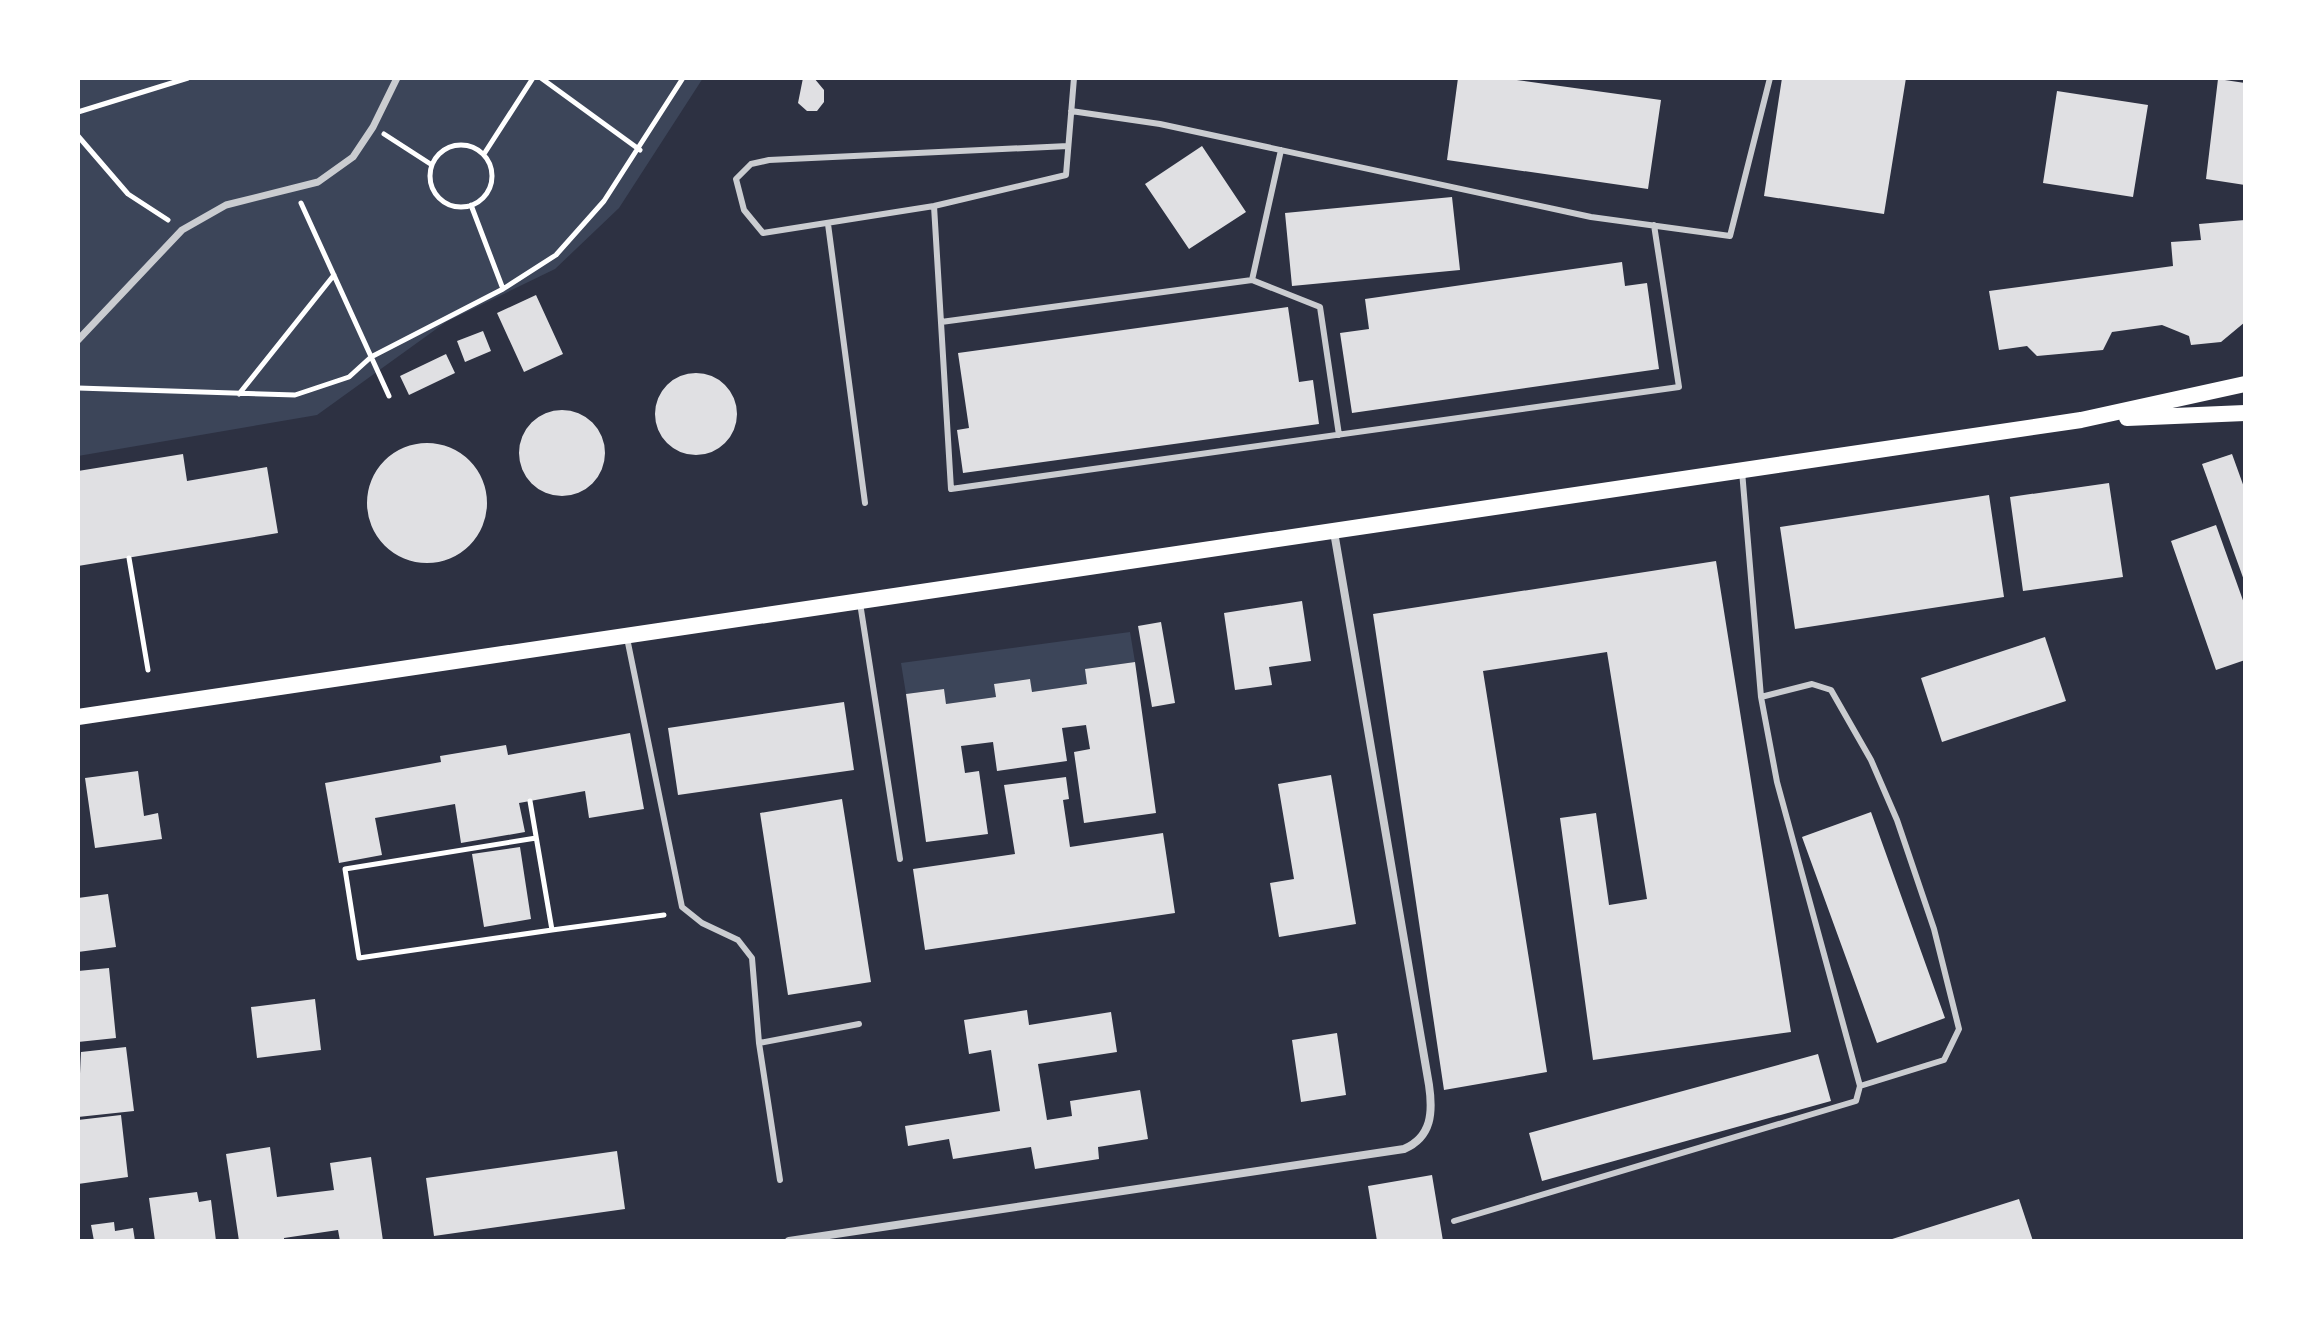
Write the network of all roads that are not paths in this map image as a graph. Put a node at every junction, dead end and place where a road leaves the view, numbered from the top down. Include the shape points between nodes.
1 (397, 78) edge
2 (1074, 78) edge
3 (1770, 78) edge
4 (1071, 111) junction
5 (1068, 146) junction
6 (1281, 150) junction
7 (934, 206) junction
8 (828, 224) junction
9 (1654, 225) junction
10 (1252, 280) junction
11 (941, 322) junction
12 (78, 340) edge
13 (2245, 384) edge
14 (2245, 413) edge
15 (2081, 420) junction
16 (1339, 435) junction
17 (1742, 471) junction
18 (865, 503) dead end
19 (1334, 532) junction
20 (860, 603) junction
21 (627, 638) junction
22 (1761, 697) junction
23 (78, 717) edge
24 (900, 859) dead end
25 (859, 1024) dead end
26 (759, 1043) junction
27 (1860, 1086) junction
28 (780, 1180) dead end
29 (1454, 1221) dead end
30 (789, 1241) edge

1 - 12 street via 353,157 318,182 226,205 182,230
2 - 4 lane
3 - 9 lane via 1730,236
4 - 5 lane
4 - 6 lane
5 - 7 lane via 1066,175
5 - 8 lane via 783,158 751,164 736,179 744,210 763,233
6 - 9 lane via 1591,217
6 - 10 lane
7 - 8 lane
7 - 11 lane
8 - 18 lane
9 - 16 lane via 1679,387
10 - 11 lane
10 - 16 lane via 1320,307
11 - 16 lane via 951,489
13 - 15 main road
14 - 15 main road
15 - 17 main road
17 - 19 main road
17 - 22 lane
19 - 20 main road
19 - 30 street via 1430,1092 1427,1130 1400,1150
20 - 21 main road
20 - 24 lane
21 - 23 main road
21 - 26 lane via 679,899 692,917 747,948
22 - 27 lane via 1777,782
22 - 27 lane via 1812,684 1831,690 1897,820 1949,983 1959,1029 1944,1060
25 - 26 lane
26 - 28 lane
27 - 29 lane via 1856,1101

